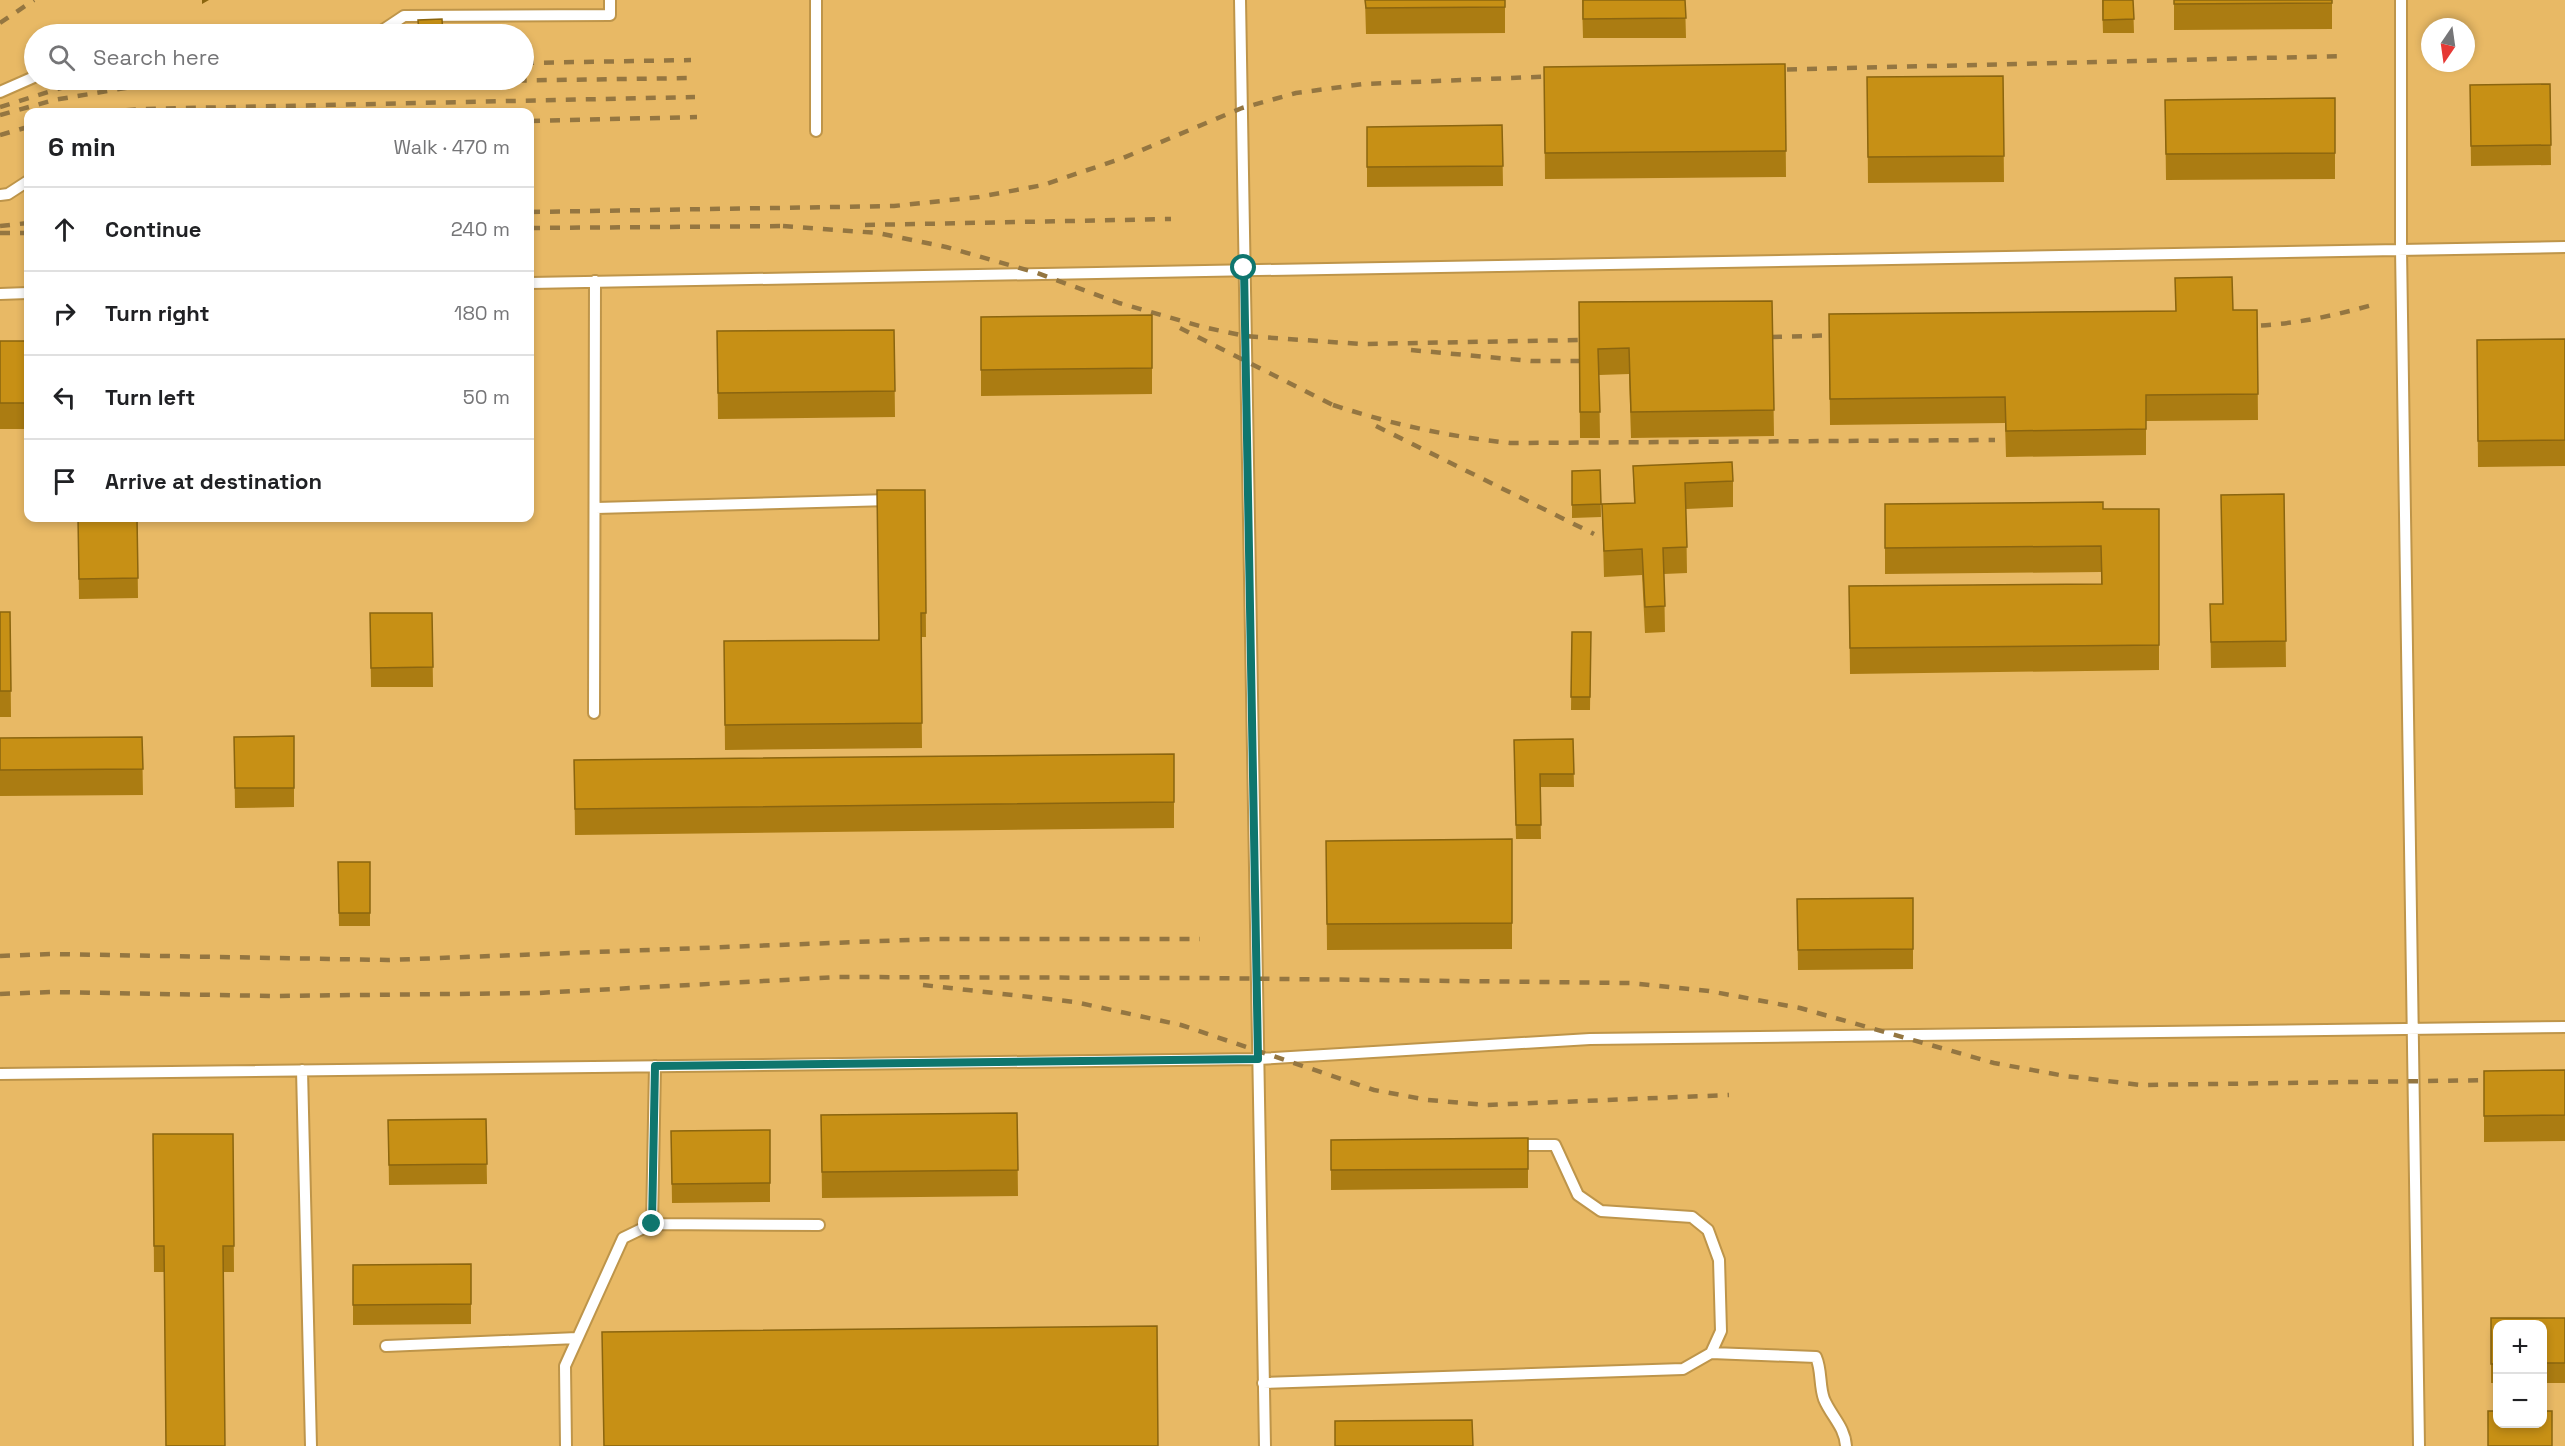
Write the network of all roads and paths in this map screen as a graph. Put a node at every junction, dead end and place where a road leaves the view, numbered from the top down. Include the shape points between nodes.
1 (610, 0) edge
2 (816, 0) edge
3 (1240, 0) edge
4 (2401, 0) edge
5 (392, 24) edge
6 (24, 81) edge
7 (0, 92) edge
8 (816, 131) dead end
9 (24, 184) edge
10 (0, 195) edge
11 (2565, 247) edge
12 (2401, 249) junction
13 (1244, 268) junction
14 (595, 281) junction
15 (534, 283) edge
16 (24, 293) edge
17 (0, 294) edge
18 (906, 500) edge
19 (596, 508) junction
20 (594, 713) dead end
21 (2413, 1027) junction
22 (2565, 1027) edge
23 (1258, 1059) junction
24 (655, 1066) junction
25 (302, 1070) junction
26 (0, 1074) edge
27 (1499, 1145) edge
28 (652, 1224) junction
29 (819, 1225) dead end
30 (578, 1338) junction
31 (386, 1346) dead end
32 (1711, 1353) junction
33 (1263, 1383) junction
34 (311, 1446) edge
35 (566, 1446) edge
36 (1264, 1446) edge
37 (1846, 1446) edge
38 (2419, 1446) edge

1 - 5 lane via 610,15 404,16
2 - 8 lane
3 - 13 lane
4 - 12 lane
6 - 7 lane
9 - 10 lane
11 - 12 lane
12 - 13 lane
12 - 21 lane
13 - 14 lane
13 - 23 lane
14 - 15 lane
14 - 19 lane
16 - 17 lane
18 - 19 lane
19 - 20 lane
21 - 22 lane
21 - 23 lane via 1590,1039
21 - 38 lane
23 - 24 lane
23 - 33 lane
24 - 25 lane
24 - 28 lane
25 - 26 lane
25 - 34 lane
27 - 32 lane via 1556,1145 1578,1195 1601,1211 1692,1217 1708,1230 1719,1260 1721,1332
28 - 29 lane
28 - 30 lane via 623,1238
30 - 31 lane
30 - 35 lane via 565,1366
32 - 33 lane via 1683,1369
32 - 37 lane via 1816,1357 1823,1398 1845,1435
33 - 36 lane

